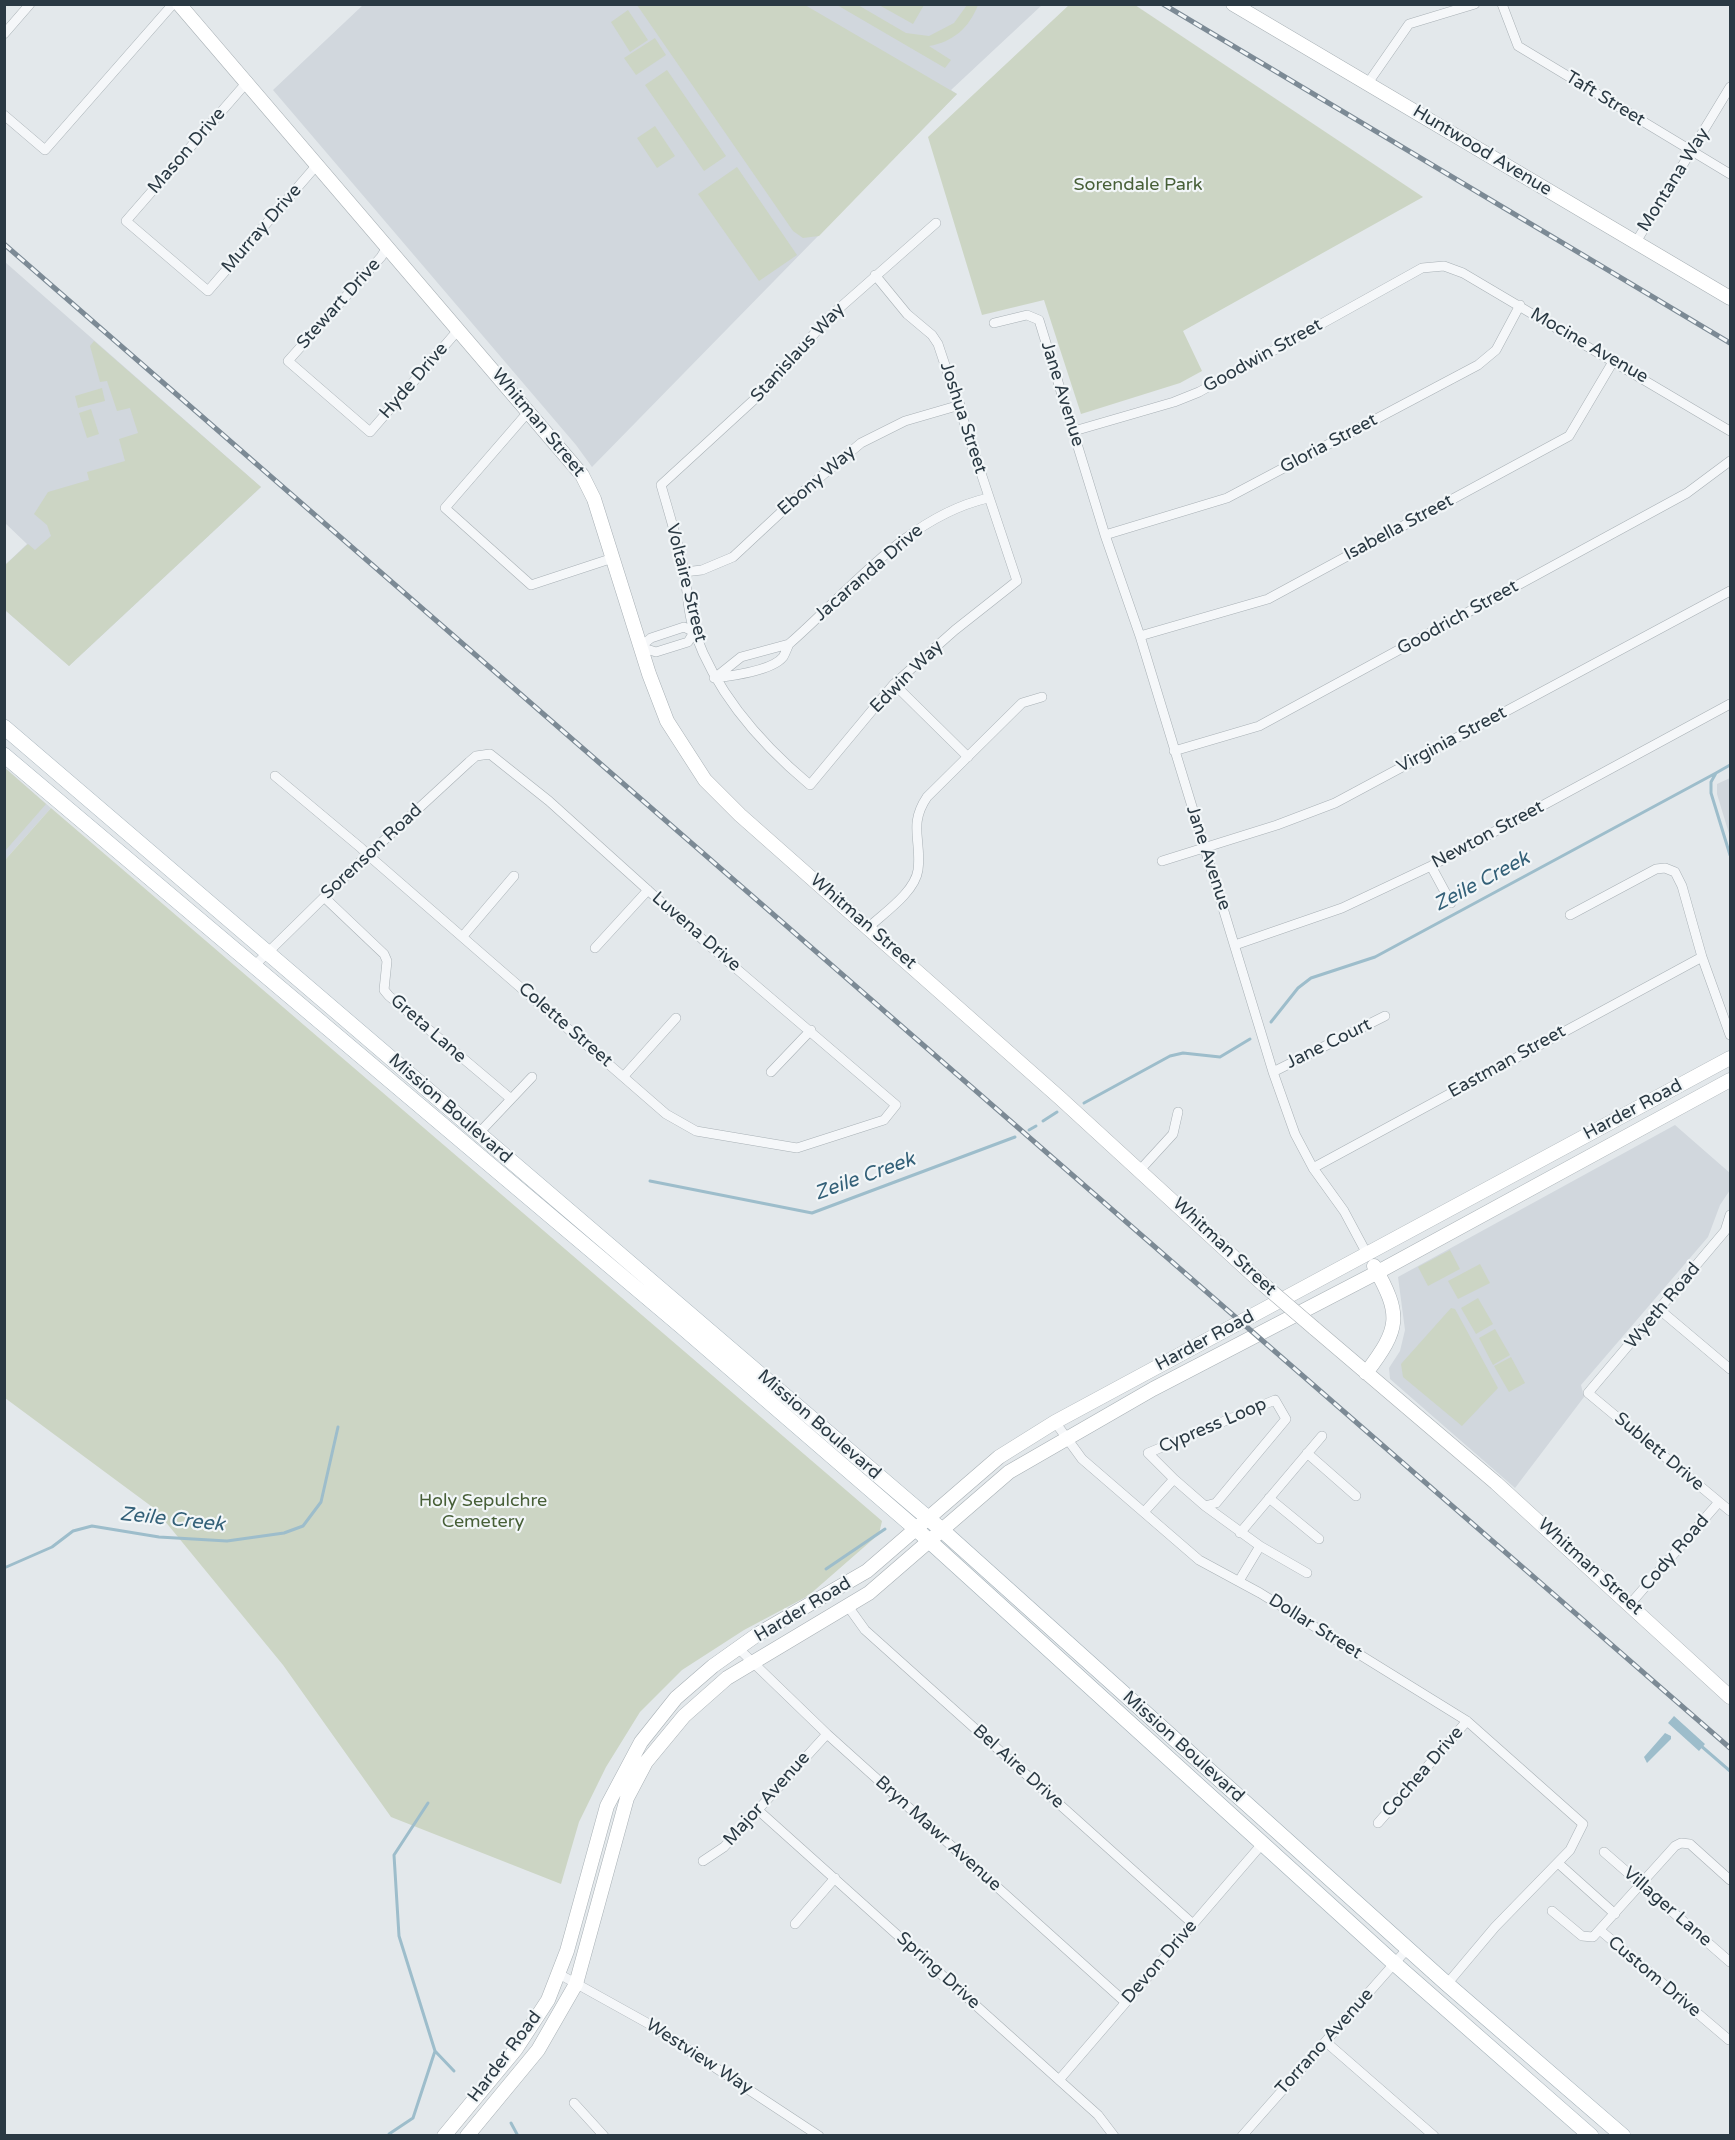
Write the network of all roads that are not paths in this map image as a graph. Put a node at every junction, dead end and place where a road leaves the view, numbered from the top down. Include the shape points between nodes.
1 (30, 4) edge
2 (172, 4) edge
3 (179, 4) edge
4 (1233, 4) edge
5 (1475, 4) edge
6 (1502, 4) edge
7 (4, 34) edge
8 (248, 81) junction
9 (1368, 83) junction
10 (1731, 87) edge
11 (4, 115) edge
12 (1691, 150) junction
13 (316, 166) junction
14 (1731, 174) edge
15 (936, 223) dead end
16 (1636, 242) junction
17 (388, 246) junction
18 (1444, 266) joint
19 (875, 275) junction
20 (208, 291) joint
21 (1731, 298) edge
22 (1520, 305) junction
23 (994, 323) dead end
24 (459, 329) junction
25 (1614, 360) junction
26 (960, 405) junction
27 (529, 411) junction
28 (1731, 430) edge
29 (1074, 431) junction
30 (370, 432) joint
31 (1731, 461) edge
32 (661, 485) joint
33 (988, 498) junction
34 (1105, 535) junction
35 (613, 558) junction
36 (684, 572) junction
37 (1017, 581) joint
38 (1731, 591) edge
39 (694, 632) junction
40 (1140, 636) junction
41 (789, 644) junction
42 (640, 647) junction
43 (714, 678) junction
44 (894, 684) junction
45 (1042, 697) dead end
46 (1731, 704) edge
47 (4, 727) edge
48 (4, 750) edge
49 (1174, 752) junction
50 (4, 755) edge
51 (968, 757) junction
52 (498, 758) joint
53 (47, 764) junction
54 (275, 776) dead end
55 (810, 785) joint
56 (1204, 849) junction
57 (368, 855) junction
58 (1162, 861) dead end
59 (1431, 866) junction
60 (514, 876) dead end
61 (648, 890) junction
62 (324, 897) junction
63 (1451, 903) dead end
64 (1570, 915) dead end
65 (869, 927) junction
66 (463, 936) junction
67 (1235, 945) junction
68 (595, 948) dead end
69 (268, 951) junction
70 (1702, 957) junction
71 (253, 967) junction
72 (1385, 1016) dead end
73 (676, 1018) dead end
74 (811, 1030) junction
75 (1731, 1035) edge
76 (1731, 1058) edge
77 (771, 1072) dead end
78 (1273, 1072) junction
79 (624, 1076) junction
80 (532, 1077) dead end
81 (1731, 1080) edge
82 (510, 1098) junction
83 (896, 1105) joint
84 (1178, 1112) dead end
85 (478, 1133) junction
86 (1312, 1168) junction
87 (1140, 1170) junction
88 (1731, 1215) edge
89 (1728, 1233) edge
90 (1367, 1254) junction
91 (1378, 1272) junction
92 (638, 1292) junction
93 (1660, 1311) junction
94 (697, 1321) junction
95 (1731, 1369) edge
96 (1366, 1373) junction
97 (1588, 1393) joint
98 (1055, 1422) junction
99 (1322, 1436) dead end
100 (1067, 1438) junction
101 (1307, 1453) junction
102 (1174, 1479) junction
103 (1356, 1496) dead end
104 (1269, 1498) junction
105 (1719, 1502) junction
106 (1205, 1506) junction
107 (1731, 1511) edge
108 (1144, 1512) junction
109 (921, 1523) junction
110 (943, 1531) junction
111 (1240, 1533) junction
112 (1319, 1539) dead end
113 (928, 1542) junction
114 (1260, 1546) junction
115 (1307, 1573) dead end
116 (1239, 1581) junction
117 (1630, 1603) junction
118 (847, 1605) junction
119 (739, 1649) junction
120 (752, 1664) junction
121 (1731, 1697) edge
122 (1467, 1721) junction
123 (827, 1734) junction
124 (758, 1810) junction
125 (1378, 1823) dead end
126 (1262, 1844) junction
127 (1604, 1852) dead end
128 (703, 1861) dead end
129 (1558, 1863) junction
130 (835, 1878) junction
131 (1731, 1880) edge
132 (1641, 1885) junction
133 (1552, 1911) dead end
134 (1615, 1914) junction
135 (795, 1924) dead end
136 (1193, 1924) junction
137 (1601, 1931) junction
138 (1408, 1948) junction
139 (1731, 1962) edge
140 (1395, 1964) junction
141 (559, 1974) junction
142 (576, 1984) junction
143 (1447, 1984) junction
144 (1125, 2002) junction
145 (1729, 2040) dead end
146 (1326, 2042) junction
147 (1059, 2080) junction
148 (574, 2103) dead end
149 (1422, 2132) edge
150 (444, 2136) edge
151 (467, 2136) edge
152 (604, 2136) edge
153 (819, 2136) edge
154 (1114, 2136) edge
155 (1242, 2136) edge
156 (1434, 2136) edge
157 (1591, 2136) edge
158 (1623, 2136) edge

1 - 7 street
2 - 11 street via 45,150
3 - 8 street, Whitman Street
4 - 9 street, Huntwood Avenue
5 - 9 street via 1409,24
6 - 12 street, Taft Street via 1518,46
8 - 13 street, Whitman Street
8 - 20 street, Mason Drive via 126,221
9 - 16 street, Huntwood Avenue
10 - 12 street, Montana Way
12 - 14 street, Taft Street
12 - 16 street, Montana Way
13 - 17 street, Whitman Street
13 - 20 street, Murray Drive
15 - 19 street, Stanislaus Way
16 - 21 street, Huntwood Avenue
17 - 24 street, Whitman Street
17 - 30 street, Stewart Drive via 288,362
18 - 22 street, Mocine Avenue
18 - 29 street, Goodwin Street via 1422,268 1199,392
19 - 26 street, Joshua Street via 938,344
19 - 32 street, Stanislaus Way via 827,319 769,386
22 - 25 street, Mocine Avenue
22 - 34 street, Gloria Street via 1496,350 1478,365 1227,498
23 - 29 street, Jane Avenue via 1027,315 1039,320
24 - 27 street, Whitman Street
24 - 30 street, Hyde Drive
25 - 28 street, Mocine Avenue
25 - 40 street, Isabella Street via 1569,436 1268,599
26 - 33 street, Joshua Street
26 - 36 street, Ebony Way via 905,421 875,435 806,489 733,557 702,570
27 - 35 street, Whitman Street via 586,481
27 - 35 street via 445,508 531,585
29 - 34 street, Jane Avenue
31 - 49 street, Goodrich Street via 1687,493 1259,726
32 - 36 street, Voltaire Street
33 - 37 street, Joshua Street
33 - 41 street, Jacaranda Drive via 966,503 921,527
34 - 40 street, Jane Avenue
35 - 42 street, Whitman Street
36 - 39 street, Voltaire Street
37 - 44 street, Edwin Way
38 - 56 street, Virginia Street via 1335,803
39 - 42 street via 684,627 651,638
39 - 42 street via 688,642 656,652
39 - 43 street, Voltaire Street
40 - 49 street, Jane Avenue
41 - 43 street, Jacaranda Drive via 741,657
41 - 43 street, Jacaranda Drive via 783,658 773,664
42 - 65 street, Whitman Street via 667,721 705,780
43 - 55 street, Voltaire Street via 767,748
44 - 51 street
44 - 55 street, Edwin Way
45 - 51 street via 1022,703
46 - 59 street, Newton Street
47 - 53 main road, Mission Boulevard
48 - 53 main road via 36,764
49 - 56 street, Jane Avenue
50 - 71 main road, Mission Boulevard
51 - 65 street via 917,811 918,871 904,894
52 - 57 street, Sorenson Road via 490,754 477,756
52 - 61 street, Luvena Drive
53 - 69 main road, Mission Boulevard
54 - 57 street, Colette Street
56 - 58 street, Virginia Street
56 - 67 street, Jane Avenue
57 - 62 street, Sorenson Road
57 - 66 street, Colette Street
59 - 63 street
59 - 67 street, Newton Street via 1342,908
60 - 66 street
61 - 68 street
61 - 74 street, Luvena Drive
62 - 69 street, Sorenson Road
62 - 82 street, Greta Lane via 384,954 384,990 389,996
64 - 70 street via 1638,878 1665,868 1675,872 1682,886
65 - 87 street, Whitman Street
66 - 79 street, Colette Street
67 - 78 street, Jane Avenue
69 - 71 street, Sorenson Road
69 - 85 main road, Mission Boulevard
70 - 75 street
70 - 86 street, Eastman Street
71 - 92 main road, Mission Boulevard
72 - 78 street, Jane Court
73 - 79 street
74 - 77 street
74 - 83 street, Luvena Drive
76 - 90 street, Harder Road
78 - 86 street, Jane Avenue
79 - 83 street, Colette Street via 666,1114 690,1129 787,1148 807,1146 884,1120
80 - 82 street
81 - 91 street, Harder Road
82 - 85 street
84 - 87 street via 1173,1134
85 - 94 main road, Mission Boulevard
86 - 90 street, Jane Avenue via 1344,1212
87 - 96 street, Whitman Street, bridge
88 - 89 street, Wyeth Road
89 - 93 street, Wyeth Road
90 - 91 street, Jane Avenue
90 - 98 street, Harder Road
91 - 96 street, Jane Avenue via 1391,1302 1394,1322 1387,1346
91 - 100 street, Harder Road
92 - 94 main road via 660,1298 687,1321
92 - 109 main road, Mission Boulevard
93 - 95 street
93 - 97 street, Wyeth Road
94 - 109 main road, Mission Boulevard
96 - 117 street, Whitman Street
97 - 105 street, Sublett Drive
98 - 100 street, Dollar Street
98 - 109 street, Harder Road via 999,1457
99 - 101 street
100 - 108 street, Dollar Street via 1082,1459
100 - 110 street, Harder Road via 1009,1472
101 - 103 street
101 - 104 street
102 - 106 street, Cypress Loop
102 - 106 street, Cypress Loop via 1148,1454 1275,1400 1286,1419 1216,1503
102 - 108 street, Cypress Loop
104 - 111 street
104 - 112 street
105 - 107 street, Sublett Drive
105 - 117 street, Cody Road
106 - 111 street
108 - 116 street, Dollar Street via 1199,1560
109 - 110 main road, Mission Boulevard
109 - 113 main road, Mission Boulevard
109 - 119 street, Harder Road via 867,1571
110 - 113 street, Harder Road
110 - 138 main road, Mission Boulevard
111 - 114 street
113 - 118 street, Harder Road via 875,1588
113 - 126 main road, Mission Boulevard
114 - 115 street
114 - 116 street
116 - 122 street, Dollar Street
117 - 121 street, Whitman Street
118 - 120 street, Harder Road
118 - 136 street, Bel Aire Drive via 865,1630
119 - 120 street, Harder Road
119 - 141 street, Harder Road via 676,1698 641,1742 618,1782 598,1833
120 - 123 street, Bryn Mawr Avenue
120 - 142 street, Harder Road via 702,1699 646,1762 627,1798
122 - 125 street, Cochea Drive
122 - 129 street, Dollar Street via 1583,1824 1570,1850
123 - 124 street, Major Avenue
123 - 144 street, Bryn Mawr Avenue
124 - 128 street, Major Avenue via 724,1847
124 - 130 street, Spring Drive
126 - 136 street, Devon Drive
126 - 140 main road, Mission Boulevard
127 - 132 street, Villager Lane
129 - 134 street, Custom Drive
129 - 143 street via 1495,1927
130 - 135 street
130 - 147 street, Spring Drive
131 - 132 street via 1690,1844 1682,1843
132 - 134 street
132 - 139 street, Villager Lane
133 - 137 street via 1582,1936 1593,1937
134 - 137 street, Custom Drive
136 - 144 street, Devon Drive
137 - 145 street, Custom Drive
138 - 140 street, Torrano Avenue
138 - 143 main road, Mission Boulevard
140 - 146 street, Torrano Avenue
140 - 157 main road, Mission Boulevard
141 - 142 street
141 - 150 street, Harder Road via 522,2041
142 - 151 street, Harder Road via 537,2050
142 - 153 street, Westview Way via 649,2024
143 - 158 main road, Mission Boulevard
144 - 147 street, Devon Drive
146 - 149 street
146 - 155 street, Torrano Avenue
147 - 154 street, Spring Drive via 1098,2115
148 - 152 street
149 - 156 street

